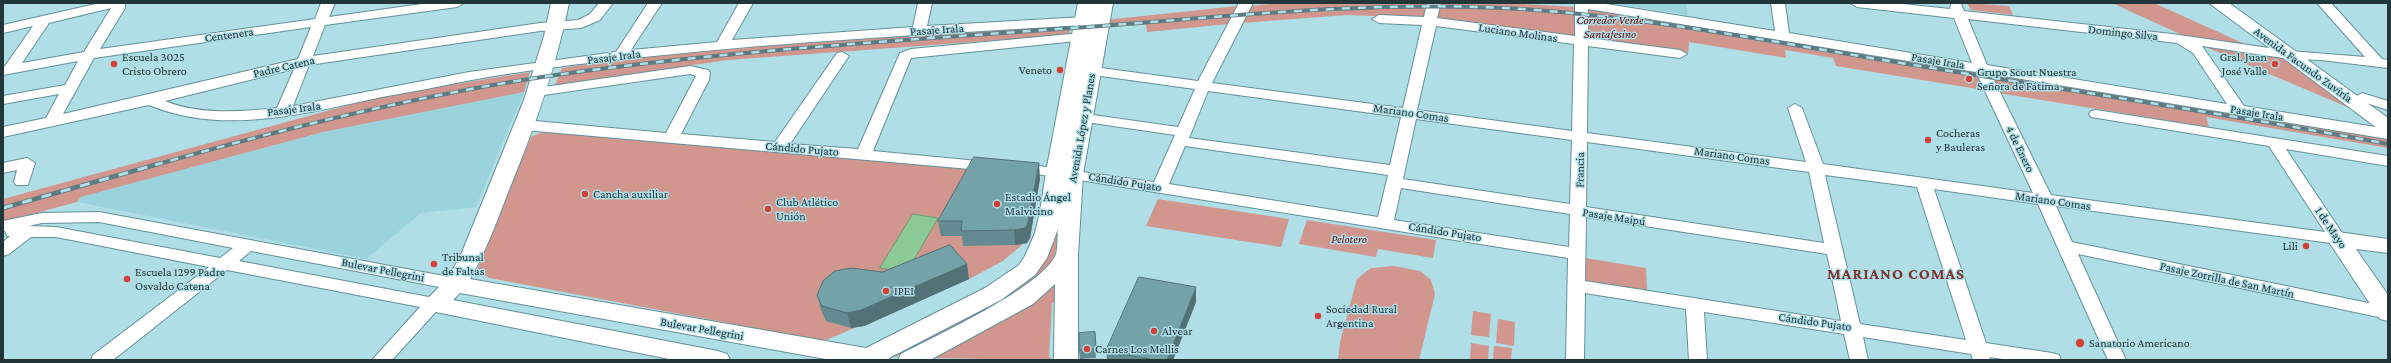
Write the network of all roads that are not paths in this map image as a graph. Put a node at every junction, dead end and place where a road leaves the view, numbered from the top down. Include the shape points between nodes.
1 (71, 3) edge
2 (118, 3) edge
3 (328, 3) edge
4 (457, 3) edge
5 (560, 3) edge
6 (572, 3) edge
7 (606, 3) edge
8 (655, 3) edge
9 (746, 3) edge
10 (925, 3) edge
11 (1104, 3) edge
12 (1246, 3) edge
13 (1434, 3) edge
14 (1582, 3) edge
15 (1778, 3) edge
16 (1857, 3) edge
17 (2218, 3) edge
18 (2232, 3) edge
19 (2324, 3) edge
20 (1957, 9) edge
21 (3, 18) edge
22 (1379, 19) dead end
23 (44, 20) junction
24 (1084, 20) edge
25 (1430, 21) junction
26 (320, 22) junction
27 (562, 26) junction
28 (3, 29) edge
29 (919, 32) junction
30 (1783, 36) junction
31 (2172, 38) junction
32 (1580, 42) junction
33 (722, 45) junction
34 (1680, 54) dead end
35 (2297, 55) junction
36 (88, 56) junction
37 (620, 56) junction
38 (842, 56) dead end
39 (303, 62) junction
40 (2383, 63) edge
41 (551, 64) junction
42 (1982, 68) junction
43 (1084, 69) junction
44 (7, 70) edge
45 (1204, 84) junction
46 (70, 88) junction
47 (544, 91) junction
48 (2362, 97) junction
49 (3, 100) edge
50 (150, 100) junction
51 (2388, 106) edge
52 (1795, 108) dead end
53 (2238, 110) junction
54 (283, 111) junction
55 (1408, 112) junction
56 (2096, 114) dead end
57 (1075, 116) junction
58 (2388, 116) edge
59 (52, 122) junction
60 (526, 122) junction
61 (2388, 127) edge
62 (3, 132) edge
63 (2388, 134) edge
64 (1182, 136) junction
65 (1581, 136) junction
66 (671, 138) junction
67 (2274, 143) junction
68 (780, 147) junction
69 (863, 154) junction
70 (2388, 161) edge
71 (3, 168) edge
72 (1816, 168) junction
73 (1065, 173) junction
74 (1394, 177) junction
75 (22, 182) dead end
76 (1923, 182) junction
77 (1160, 187) junction
78 (2045, 200) junction
79 (1579, 212) junction
80 (127, 222) junction
81 (1384, 222) junction
82 (3, 226) edge
83 (28, 231) junction
84 (3, 233) edge
85 (2338, 239) junction
86 (100, 240) junction
87 (248, 245) junction
88 (2066, 246) junction
89 (2388, 246) edge
90 (3, 250) edge
91 (1834, 250) junction
92 (1578, 254) junction
93 (1067, 255) junction
94 (223, 265) junction
95 (455, 284) junction
96 (1578, 286) junction
97 (434, 304) junction
98 (1695, 304) junction
99 (2388, 313) edge
100 (685, 326) junction
101 (1852, 328) junction
102 (711, 331) junction
103 (660, 349) junction
104 (686, 354) junction
105 (1980, 354) edge
106 (866, 357) edge
107 (100, 360) edge
108 (381, 360) edge
109 (718, 360) edge
110 (910, 360) edge
111 (1066, 360) edge
112 (1575, 360) edge
113 (1698, 360) edge
114 (1859, 360) edge
115 (2052, 360) edge
116 (2117, 360) edge

1 - 21 street
2 - 23 street
2 - 36 street via 118,8
3 - 26 street
4 - 26 street, Centenera
5 - 27 main road
6 - 27 main road
7 - 27 street, Padre Catena via 589,21
8 - 37 street
9 - 33 street
10 - 29 street
11 - 43 main road, Avenida López y Planes
12 - 45 street
13 - 25 street
14 - 30 street, Pasaje Irala
14 - 32 street, Francia
15 - 30 street
16 - 20 street, Domingo Silva
17 - 35 main road, Avenida Facundo Zuviría
18 - 35 main road, Avenida Facundo Zuviría
19 - 40 street
20 - 31 street, Domingo Silva
20 - 42 street, 4 de Enero
22 - 25 street, Luciano Molinas
23 - 28 street
23 - 44 street
24 - 29 street, Pasaje Irala
24 - 43 main road, Avenida López y Planes
24 - 69 street, Pasaje Irala via 905,56
25 - 32 street, Luciano Molinas
25 - 55 street
26 - 36 street, Centenera
26 - 39 street
27 - 39 street, Padre Catena
27 - 41 main road
29 - 33 street, Pasaje Irala
30 - 42 street, Pasaje Irala
31 - 35 street, Domingo Silva
31 - 53 street via 2198,50
32 - 34 street, Luciano Molinas
32 - 65 street, Francia
33 - 37 street, Pasaje Irala
35 - 40 street, Domingo Silva
35 - 48 main road, Avenida Facundo Zuviría
35 - 61 main road, Avenida Facundo Zuviría
36 - 44 street, Centenera
36 - 46 street
37 - 41 street, Pasaje Irala
38 - 68 street
39 - 50 street, Padre Catena
39 - 54 street
41 - 47 main road
41 - 54 street, Pasaje Irala via 463,77 300,110
41 - 60 main road
42 - 53 street, Pasaje Irala
42 - 78 street, 4 de Enero
43 - 45 street, Mariano Comas
43 - 57 main road, Avenida López y Planes
45 - 55 street, Mariano Comas
45 - 64 street
46 - 49 street
46 - 59 street
47 - 60 main road
47 - 66 street, Pasaje Irala via 690,70 702,73 702,80
48 - 51 street
48 - 58 main road, Avenida Facundo Zuviría
50 - 54 street, Pasaje Irala via 168,109 198,113 233,115
50 - 59 street, Padre Catena
52 - 72 street
53 - 63 street, Pasaje Irala
55 - 65 street, Mariano Comas
55 - 74 street
56 - 67 street
57 - 64 street, Pasaje Maipú
57 - 73 main road, Avenida López y Planes
59 - 62 street, Padre Catena
60 - 66 street, Cándido Pujato
60 - 95 main road via 471,257
64 - 74 street, Pasaje Maipú
64 - 77 street
65 - 72 street, Mariano Comas
65 - 79 street, Francia
66 - 68 street, Cándido Pujato
67 - 70 street
67 - 85 street, 1 de Mayo
68 - 69 street, Cándido Pujato
69 - 73 street, Cándido Pujato
71 - 75 street via 27,163
72 - 76 street, Mariano Comas
72 - 91 street
73 - 77 street, Cándido Pujato
73 - 93 main road, Avenida López y Planes
73 - 106 main road, Avenida López y Planes via 1040,248 1000,277
74 - 79 street, Pasaje Maipú
74 - 81 street
76 - 78 street, Mariano Comas
76 - 105 street
77 - 81 street, Cándido Pujato
78 - 85 street, Mariano Comas
78 - 88 street, 4 de Enero
79 - 91 street, Pasaje Maipú
79 - 92 street, Francia
80 - 82 street, Bulevar Pellegrini via 71,216 42,218
80 - 86 street via 106,230
80 - 87 street, Bulevar Pellegrini
81 - 92 street, Cándido Pujato
83 - 84 street, Bulevar Pellegrini
83 - 86 street, Bulevar Pellegrini via 56,232
83 - 90 street
85 - 89 main road, Mariano Comas
85 - 99 main road, 1 de Mayo
86 - 94 street, Bulevar Pellegrini
87 - 94 street
87 - 95 street, Bulevar Pellegrini
88 - 99 street, Pasaje Zorrilla de San Martín
88 - 116 street, 4 de Enero
91 - 101 street
92 - 96 street, Francia
93 - 110 main road via 1051,275 1025,298
93 - 111 main road, Avenida López y Planes
94 - 97 street, Bulevar Pellegrini
94 - 107 street
95 - 97 main road
95 - 100 main road, Bulevar Pellegrini
96 - 98 street, Cándido Pujato
96 - 112 street, Francia
97 - 103 main road, Bulevar Pellegrini
97 - 108 street
98 - 101 street, Cándido Pujato
98 - 113 street
100 - 102 main road, Bulevar Pellegrini
100 - 103 main road
101 - 105 street, Cándido Pujato
101 - 114 street
102 - 104 main road
102 - 106 main road, Bulevar Pellegrini
103 - 104 main road, Bulevar Pellegrini
104 - 109 main road, Bulevar Pellegrini
105 - 115 street, Cándido Pujato

